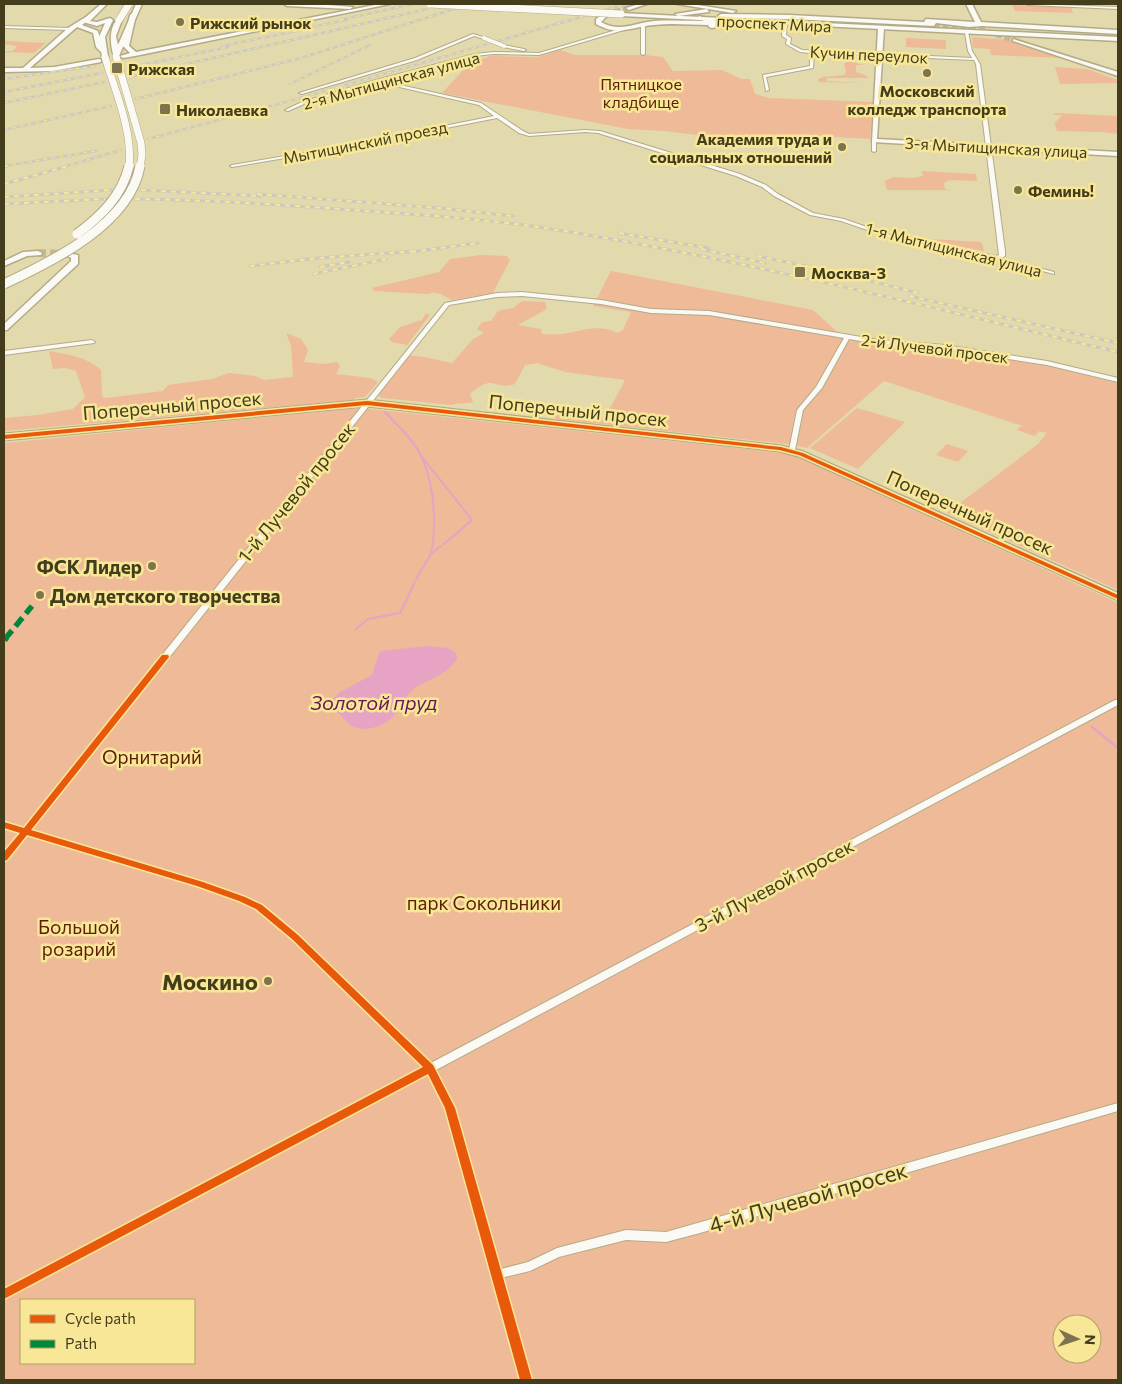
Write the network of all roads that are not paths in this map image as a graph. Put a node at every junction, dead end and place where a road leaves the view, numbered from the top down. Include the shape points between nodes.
1 (104, 4) edge
2 (120, 4) edge
3 (129, 4) edge
4 (139, 4) edge
5 (287, 4) edge
6 (292, 4) edge
7 (297, 4) edge
8 (387, 4) edge
9 (430, 4) edge
10 (493, 4) edge
11 (644, 4) edge
12 (681, 4) edge
13 (969, 4) edge
14 (1028, 4) edge
15 (1040, 4) edge
16 (692, 5) junction
17 (334, 6) junction
18 (366, 8) junction
19 (1118, 8) edge
20 (630, 10) junction
21 (339, 13) junction
22 (678, 14) junction
23 (133, 15) junction
24 (797, 15) junction
25 (89, 16) junction
26 (604, 16) dead end
27 (721, 16) junction
28 (831, 19) junction
29 (110, 20) junction
30 (700, 21) junction
31 (79, 22) junction
32 (785, 23) junction
33 (643, 24) junction
34 (934, 24) tunnel mouth
35 (977, 24) junction
36 (4, 28) edge
37 (881, 28) junction
38 (956, 28) junction
39 (611, 29) junction
40 (623, 29) junction
41 (69, 31) junction
42 (967, 33) junction
43 (1118, 34) edge
44 (97, 36) junction
45 (1044, 36) junction
46 (1015, 40) tunnel mouth
47 (1118, 40) edge
48 (812, 52) junction
49 (135, 54) junction
50 (643, 54) dead end
51 (879, 55) junction
52 (119, 56) junction
53 (102, 57) junction
54 (976, 59) junction
55 (4, 70) edge
56 (25, 70) junction
57 (1118, 72) edge
58 (377, 81) junction
59 (767, 90) dead end
60 (301, 93) dead end
61 (287, 110) dead end
62 (499, 116) junction
63 (874, 141) junction
64 (989, 147) junction
65 (874, 151) dead end
66 (1118, 154) edge
67 (232, 166) dead end
68 (38, 253) tunnel mouth
69 (70, 254) dead end
70 (997, 258) junction
71 (4, 264) edge
72 (1052, 272) dead end
73 (4, 276) edge
74 (4, 284) edge
75 (4, 328) edge
76 (847, 337) junction
77 (92, 342) dead end
78 (4, 353) edge
79 (1118, 380) edge
80 (367, 404) junction
81 (4, 437) edge
82 (792, 450) junction
83 (1118, 597) edge
84 (165, 657) dead end
85 (1118, 702) edge
86 (1118, 1107) edge
87 (488, 1243) dead end
88 (497, 1274) dead end

1 - 25 main road
2 - 29 main road
3 - 52 main road, bridge via 112,36
4 - 23 main road
5 - 7 street
6 - 7 street
7 - 17 street
8 - 18 main road
9 - 30 main road, проспект Мира, bridge
10 - 20 main road, проспект Мира, bridge
11 - 20 street
12 - 16 street
13 - 35 street
14 - 15 street
15 - 19 street
16 - 22 street via 707,10
16 - 24 street
17 - 18 street
17 - 21 street via 343,9
18 - 21 street
20 - 22 main road, проспект Мира
21 - 49 street
22 - 27 main road, проспект Мира
23 - 49 street via 126,46
23 - 52 main road
24 - 28 street
24 - 35 street
25 - 29 main road via 86,22 91,24
25 - 31 street
26 - 39 street via 598,23
27 - 28 street
27 - 38 main road, проспект Мира
28 - 34 street
29 - 53 main road via 102,37
30 - 32 main road, проспект Мира
30 - 33 street, 2-я Мытищинская улица
31 - 41 street
31 - 44 street via 79,26 96,32
32 - 37 main road, проспект Мира
32 - 48 street, Кучин переулок via 784,36 789,38 788,44 798,50
33 - 40 street, 2-я Мытищинская улица
33 - 50 street
35 - 38 street
35 - 43 street
36 - 41 street
37 - 42 main road, проспект Мира
37 - 51 street
38 - 43 main road, проспект Мира
39 - 40 street
39 - 60 street, bridge via 538,50 520,50 474,35 416,59
40 - 58 street, 2-я Мытищинская улица via 546,52 531,55 481,54
41 - 44 street via 85,29
41 - 56 street
42 - 45 main road, проспект Мира
42 - 54 street via 970,51
44 - 53 street
45 - 47 main road, проспект Мира
45 - 57 street via 1047,47
46 - 57 street
48 - 51 street, Кучин переулок
48 - 59 street via 812,67 764,76
49 - 52 street
51 - 54 street, Кучин переулок
51 - 63 street
52 - 74 main road, bridge via 142,147 141,169 136,183 119,208 94,232 56,257
53 - 56 street via 59,68
53 - 73 main road, bridge via 130,148 129,166 123,183 110,203 82,230 45,255
54 - 64 street
55 - 56 street
58 - 61 street, 2-я Мытищинская улица
58 - 62 street, 1-я Мытищинская улица via 476,102
62 - 67 street, Мытищинский проезд
62 - 70 street, 1-я Мытищинская улица via 529,135 598,132 738,175 812,214 848,221 897,239
63 - 64 street, 3-я Мытищинская улица
63 - 65 street
64 - 66 street, 3-я Мытищинская улица
64 - 70 street via 1002,251 1002,256
68 - 71 street via 26,254
69 - 75 street via 75,257 75,262
70 - 72 street, 1-я Мытищинская улица
76 - 79 street, 2-й Лучевой просек via 945,346 1047,363
76 - 80 street, 1-й Лучевой просек via 709,312 651,311 522,294 497,295 447,304
76 - 82 street, 2-й Лучевой просек via 819,388 800,410
77 - 78 street
80 - 81 street, Поперечный просек
80 - 82 street, Поперечный просек
80 - 84 street, 1-й Лучевой просек
82 - 83 street, Поперечный просек
85 - 87 street, 3-й Лучевой просек via 430,1068 450,1108
86 - 88 street, 4-й Лучевой просек via 700,1228 666,1237 626,1235 557,1253 530,1266

